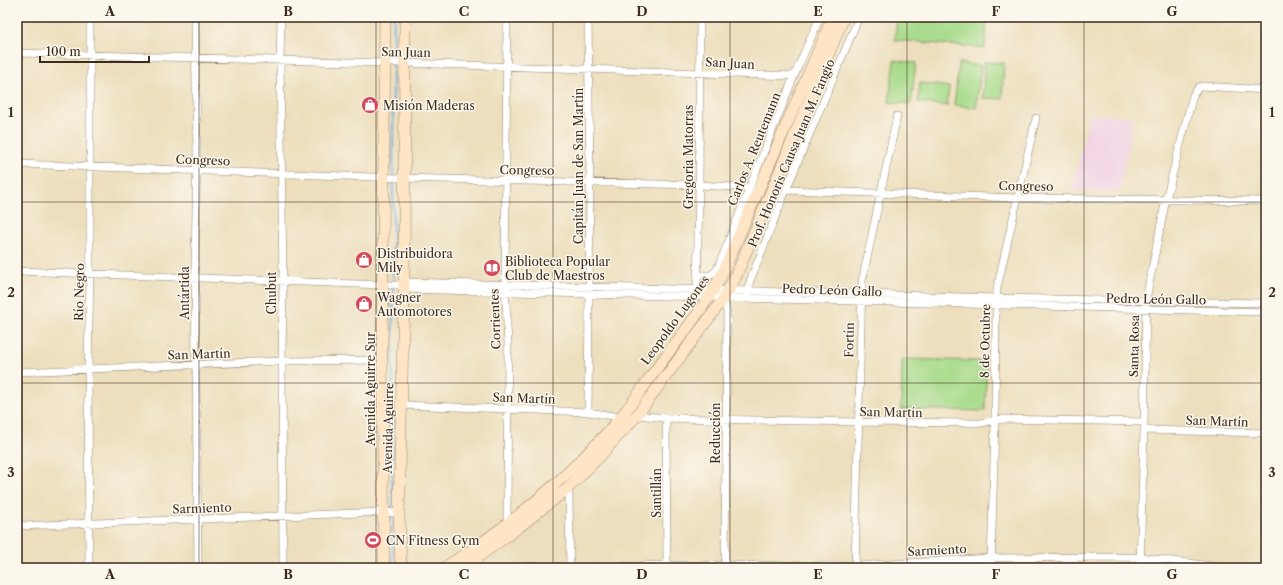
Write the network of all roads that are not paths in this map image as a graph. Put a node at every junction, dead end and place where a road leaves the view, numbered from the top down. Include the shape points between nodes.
1 (90, 17) edge
2 (195, 17) edge
3 (281, 17) edge
4 (384, 17) edge
5 (405, 17) edge
6 (507, 17) edge
7 (588, 17) edge
8 (700, 17) edge
9 (820, 17) edge
10 (833, 17) edge
11 (844, 17) edge
12 (859, 17) edge
13 (17, 53) edge
14 (89, 54) junction
15 (195, 58) junction
16 (280, 60) junction
17 (387, 63) junction
18 (402, 63) junction
19 (507, 66) junction
20 (588, 69) junction
21 (699, 72) junction
22 (794, 76) junction
23 (1266, 90) edge
24 (898, 116) dead end
25 (1036, 118) dead end
26 (17, 164) edge
27 (90, 167) junction
28 (196, 170) junction
29 (281, 173) junction
30 (386, 178) junction
31 (401, 178) junction
32 (506, 180) junction
33 (590, 182) junction
34 (699, 185) junction
35 (750, 188) junction
36 (786, 190) junction
37 (881, 193) junction
38 (1018, 198) junction
39 (1166, 200) junction
40 (1266, 201) edge
41 (17, 271) edge
42 (90, 274) junction
43 (698, 275) junction
44 (195, 278) junction
45 (283, 281) junction
46 (385, 285) junction
47 (402, 286) junction
48 (505, 288) junction
49 (589, 290) junction
50 (748, 291) junction
51 (696, 293) junction
52 (712, 294) junction
53 (726, 294) junction
54 (861, 294) junction
55 (996, 298) junction
56 (748, 299) junction
57 (1146, 301) junction
58 (860, 302) junction
59 (1266, 304) edge
60 (996, 307) junction
61 (1145, 310) junction
62 (1266, 312) edge
63 (382, 360) junction
64 (282, 361) junction
65 (196, 365) junction
66 (88, 369) junction
67 (17, 372) edge
68 (402, 405) junction
69 (507, 409) junction
70 (588, 412) junction
71 (637, 415) junction
72 (620, 417) junction
73 (666, 418) junction
74 (726, 419) junction
75 (995, 420) junction
76 (858, 422) junction
77 (1144, 422) junction
78 (1144, 430) junction
79 (1266, 433) edge
80 (567, 489) junction
81 (386, 512) junction
82 (398, 513) junction
83 (283, 516) junction
84 (198, 519) junction
85 (88, 524) junction
86 (507, 525) junction
87 (17, 526) edge
88 (1140, 557) junction
89 (991, 558) junction
90 (468, 566) edge
91 (527, 566) dead end
92 (667, 566) edge
93 (725, 566) edge
94 (855, 567) edge
95 (89, 568) edge
96 (198, 568) edge
97 (283, 568) edge
98 (384, 568) edge
99 (401, 568) edge
100 (444, 568) edge
101 (570, 568) edge
102 (991, 568) edge
103 (1140, 568) edge
104 (1228, 568) edge

1 - 14 street, Río Negro
2 - 15 street, Antártida
3 - 16 street, Chubut
4 - 17 main road, Avenida Aguirre Sur
5 - 18 main road
6 - 19 street, Corrientes
7 - 20 street, Capitán Juan de San Martín
8 - 21 street, Gregoria Matorras
9 - 22 street, Carlos A. Reutemann
10 - 52 main road, Leopoldo Lugones
11 - 53 main road via 736,276
12 - 36 street, Prof. Honoris Causa Juan M. Fangio
13 - 14 street, San Juan
14 - 15 street, San Juan
14 - 27 street, Río Negro
15 - 16 street, San Juan
15 - 28 street, Antártida
16 - 17 street, San Juan
16 - 29 street, Chubut
17 - 18 street, San Juan
17 - 30 main road, Avenida Aguirre Sur
18 - 19 street, San Juan
18 - 31 main road
19 - 20 street, San Juan
19 - 32 street, Corrientes
20 - 21 street, San Juan
20 - 33 street, Capitán Juan de San Martín
21 - 22 street, San Juan
21 - 34 street, Gregoria Matorras
22 - 35 street, Carlos A. Reutemann
23 - 39 street, Santa Rosa via 1199,87 1193,95
24 - 37 street, Fortín
25 - 38 street, 8 de Octubre
26 - 27 street, Congreso
27 - 28 street, Congreso
27 - 42 street, Río Negro
28 - 29 street, Congreso
28 - 44 street, Antártida
29 - 30 street, Congreso
29 - 45 street, Chubut
30 - 31 street, Congreso
30 - 46 main road, Avenida Aguirre Sur
31 - 32 street, Congreso
31 - 47 main road
32 - 33 street, Congreso
32 - 48 street, Corrientes
33 - 34 street, Congreso
33 - 49 street, Capitán Juan de San Martín
34 - 35 street, Congreso
34 - 43 street, Gregoria Matorras
35 - 43 street, Carlos A. Reutemann via 717,270 711,275
36 - 37 street, Congreso
36 - 50 street, Prof. Honoris Causa Juan M. Fangio
37 - 38 street, Congreso
37 - 54 street, Fortín via 863,273
38 - 39 street, Congreso
38 - 55 street, 8 de Octubre
39 - 40 street, Congreso
39 - 57 street, Santa Rosa
41 - 42 street, Pedro León Gallo
42 - 44 street, Pedro León Gallo
42 - 66 street, Río Negro
43 - 51 street, Gregoria Matorras
44 - 45 street, Pedro León Gallo
44 - 65 street, Antártida
45 - 46 street, Pedro León Gallo
45 - 64 street, Chubut
46 - 47 street, Pedro León Gallo
46 - 63 main road, Avenida Aguirre Sur
47 - 48 street, Pedro León Gallo
47 - 68 main road, Avenida Aguirre
48 - 49 street, Pedro León Gallo
48 - 69 street, Corrientes via 508,345
49 - 51 street, Pedro León Gallo
49 - 70 street, Capitán Juan de San Martín
50 - 53 street, Pedro León Gallo
50 - 54 street, Pedro León Gallo
50 - 56 street, Prof. Honoris Causa Juan M. Fangio
51 - 52 street, Pedro León Gallo
52 - 53 street, Pedro León Gallo
52 - 72 main road, Leopoldo Lugones
53 - 56 street, Pedro León Gallo
53 - 71 main road
53 - 74 street, Reducción
54 - 55 street, Pedro León Gallo
54 - 58 street, Fortín
55 - 57 street, Pedro León Gallo
55 - 60 street, 8 de Octubre
56 - 58 street, Pedro León Gallo
57 - 59 street, Pedro León Gallo
57 - 61 street, Santa Rosa
58 - 60 street, Pedro León Gallo
58 - 76 street, Fortín
60 - 61 street, Pedro León Gallo
60 - 75 street, 8 de Octubre
61 - 62 street, Pedro León Gallo
61 - 77 street, Santa Rosa
63 - 64 street, San Martín
63 - 81 main road, Avenida Aguirre Sur
64 - 65 street, San Martín
64 - 83 street, Chubut
65 - 66 street, San Martín
65 - 84 street, Antártida
66 - 67 street, San Martín
66 - 85 street, Río Negro
68 - 69 street, San Martín
68 - 82 main road, Avenida Aguirre
69 - 70 street, San Martín
69 - 86 street, Corrientes
70 - 72 street, San Martín
71 - 73 street, San Martín
71 - 80 main road
72 - 86 main road, Leopoldo Lugones via 563,478
73 - 74 street, San Martín
73 - 92 street, Santillán
74 - 76 street, San Martín
74 - 93 street, Reducción
75 - 76 street, San Martín via 980,423
75 - 77 street, San Martín
75 - 89 street, 8 de Octubre
76 - 94 street, Fortín
77 - 78 street, Santa Rosa
78 - 79 street, San Martín
78 - 88 street, Santa Rosa
80 - 90 main road
80 - 101 street
81 - 82 street, Sarmiento
81 - 83 street, Sarmiento
81 - 98 main road, Avenida Aguirre Sur
82 - 99 main road, Avenida Aguirre
83 - 84 street, Sarmiento
83 - 97 street, Chubut
84 - 85 street, Sarmiento
84 - 96 street, Antártida
85 - 87 street, Sarmiento
85 - 95 street, Río Negro
86 - 100 main road, Leopoldo Lugones
88 - 89 street, Sarmiento
88 - 103 street, Santa Rosa
88 - 104 street, Sarmiento
89 - 94 street, Sarmiento
89 - 102 street, 8 de Octubre
91 - 101 street, Sarmiento
92 - 93 street, Sarmiento
92 - 101 street, Sarmiento
93 - 94 street, Sarmiento

